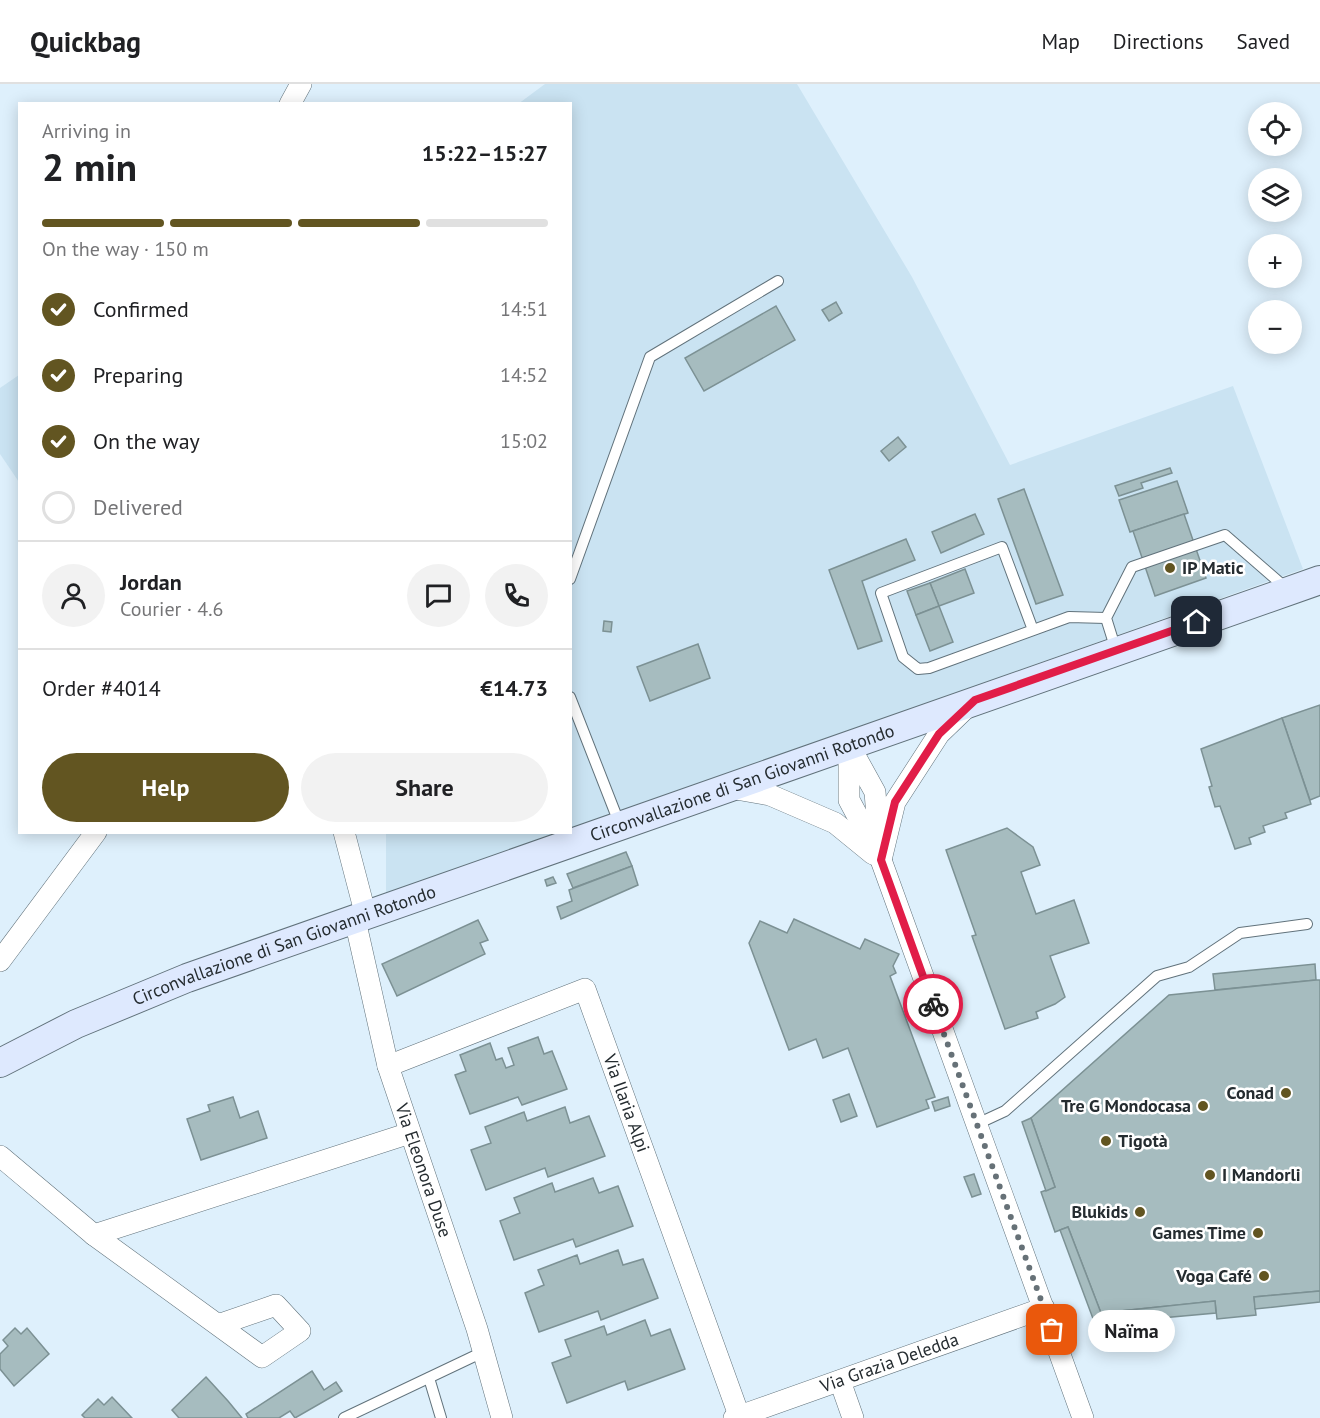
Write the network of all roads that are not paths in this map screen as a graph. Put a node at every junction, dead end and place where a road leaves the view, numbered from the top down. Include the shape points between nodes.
1 (301, 84) edge
2 (291, 102) edge
3 (778, 281) dead end
4 (572, 573) edge
5 (1320, 580) edge
6 (1289, 590) junction
7 (1106, 618) junction
8 (1033, 630) junction
9 (1116, 650) junction
10 (975, 700) junction
11 (572, 702) edge
12 (849, 745) junction
13 (727, 788) junction
14 (620, 826) junction
15 (95, 834) edge
16 (344, 834) edge
17 (881, 860) junction
18 (360, 918) junction
19 (1307, 924) dead end
20 (0, 961) edge
21 (0, 1064) edge
22 (387, 1066) junction
23 (977, 1124) junction
24 (410, 1133) junction
25 (0, 1156) edge
26 (94, 1235) junction
27 (1044, 1308) junction
28 (218, 1325) dead end
29 (483, 1352) junction
30 (429, 1378) junction
31 (840, 1381) junction
32 (344, 1418) edge
33 (441, 1418) edge
34 (502, 1418) edge
35 (738, 1418) edge
36 (853, 1418) edge
37 (1083, 1418) edge

1 - 2 street
3 - 4 lane via 650,357
5 - 6 main road, Circonvallazione di San Giovanni Rotondo
6 - 7 lane via 1225,535 1132,567
6 - 9 main road, Circonvallazione di San Giovanni Rotondo
7 - 8 lane via 1069,617
7 - 9 lane
8 - 8 lane via 918,669 903,657 881,593 1002,547
9 - 10 main road, Circonvallazione di San Giovanni Rotondo
10 - 12 main road, Circonvallazione di San Giovanni Rotondo
10 - 17 street via 939,734 895,802
11 - 14 lane
12 - 13 main road, Circonvallazione di San Giovanni Rotondo
12 - 17 street via 875,792
13 - 14 main road, Circonvallazione di San Giovanni Rotondo
13 - 17 street via 770,795 835,824
14 - 18 main road, Circonvallazione di San Giovanni Rotondo
15 - 20 street
16 - 18 street, Via Eleonora Duse
17 - 23 street
18 - 21 main road, Circonvallazione di San Giovanni Rotondo via 187,978 76,1024
18 - 22 street, Via Eleonora Duse
19 - 23 lane via 1240,933 1189,967 1157,976 1005,1111
22 - 24 street, Via Eleonora Duse
22 - 35 street, Via Ilaria Alpi via 585,989
23 - 27 street
24 - 26 street
24 - 29 street, Via Eleonora Duse
25 - 26 street
26 - 28 street
27 - 31 street, Via Grazia Deledda
27 - 37 street
29 - 30 lane
29 - 34 street, Via Eleonora Duse
30 - 32 lane
30 - 33 lane
31 - 35 street, Via Grazia Deledda
31 - 36 street

